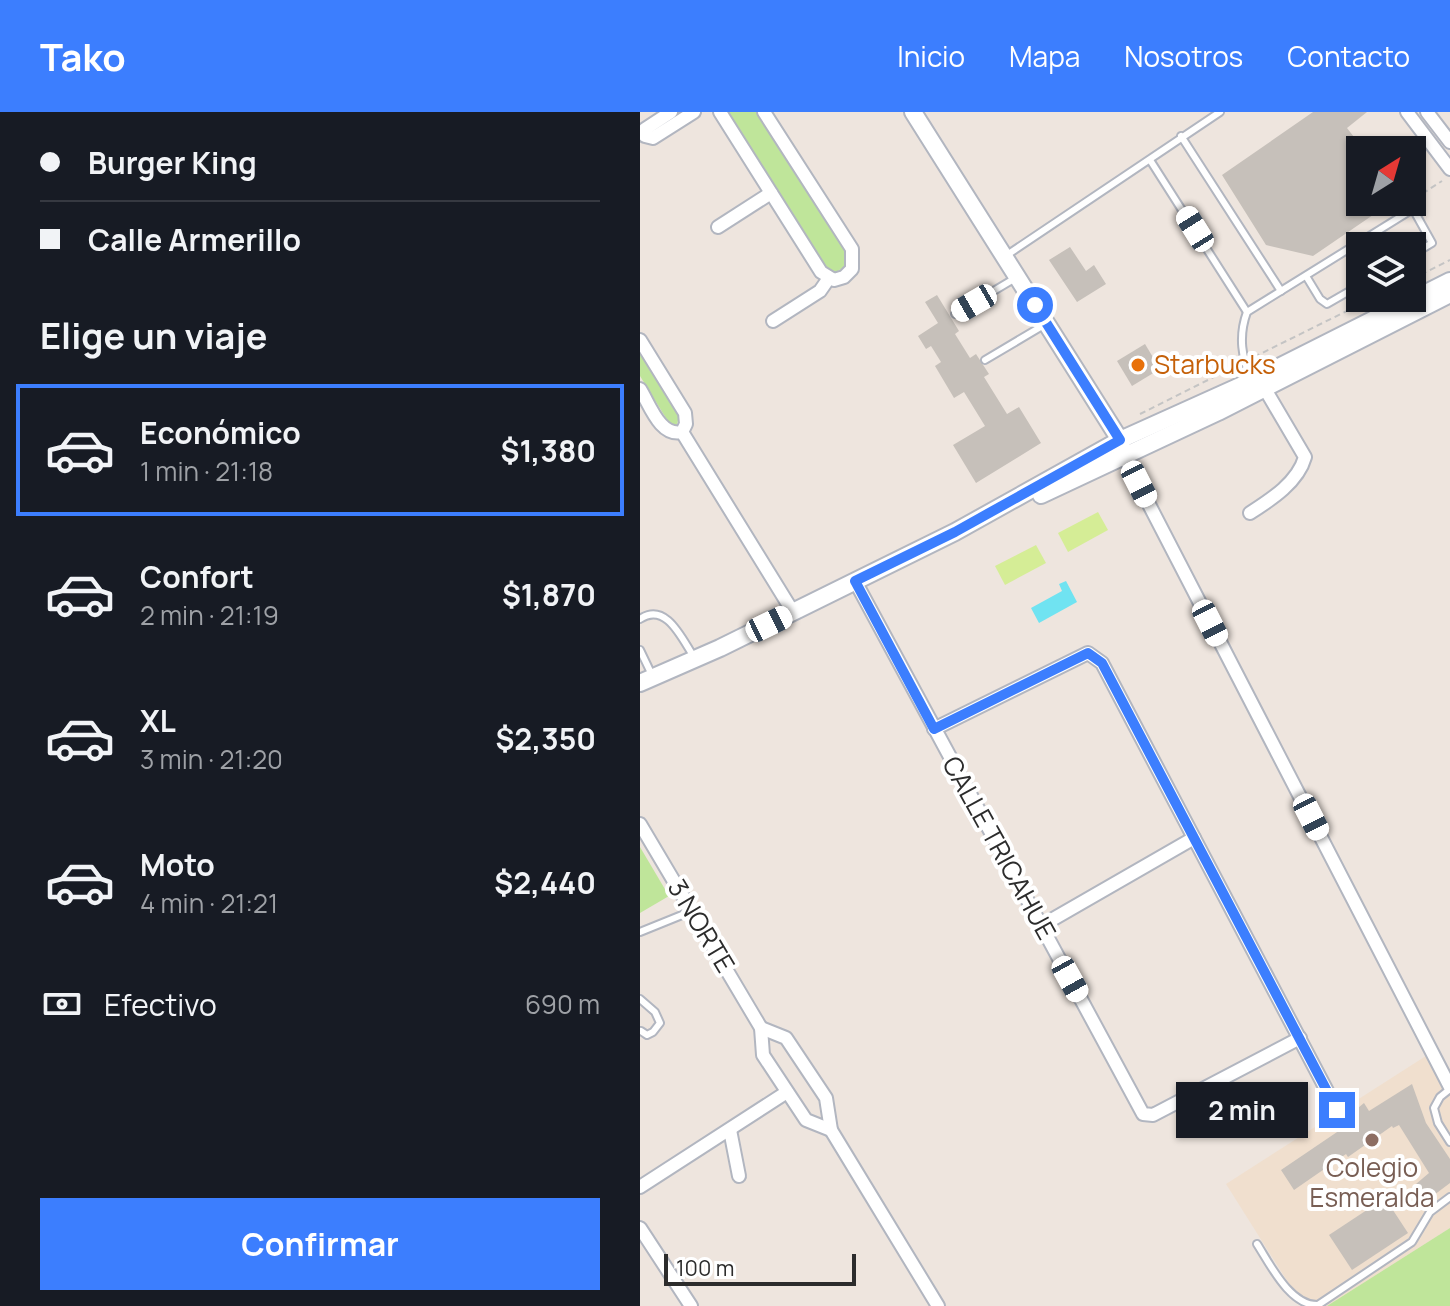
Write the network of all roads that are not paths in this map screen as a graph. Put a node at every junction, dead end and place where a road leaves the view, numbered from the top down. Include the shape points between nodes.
1 (671, 112) edge
2 (694, 112) edge
3 (721, 112) edge
4 (764, 112) edge
5 (913, 112) edge
6 (1220, 112) edge
7 (1407, 112) edge
8 (1427, 112) edge
9 (1181, 136) junction
10 (1450, 142) edge
11 (1150, 160) junction
12 (1450, 169) edge
13 (771, 193) junction
14 (718, 227) dead end
15 (1376, 232) edge
16 (1426, 232) edge
17 (1346, 251) edge
18 (1005, 256) junction
19 (1306, 276) junction
20 (1018, 277) junction
21 (829, 278) junction
22 (1450, 281) edge
23 (1281, 291) junction
24 (1346, 293) edge
25 (1450, 294) edge
26 (1247, 312) junction
27 (955, 314) dead end
28 (773, 321) dead end
29 (1046, 323) junction
30 (640, 340) edge
31 (985, 360) dead end
32 (1258, 385) junction
33 (640, 389) edge
34 (682, 432) junction
35 (1122, 448) junction
36 (1250, 513) dead end
37 (855, 581) junction
38 (793, 612) junction
39 (640, 619) edge
40 (640, 650) edge
41 (695, 659) junction
42 (647, 681) edge
43 (934, 729) junction
44 (640, 824) edge
45 (1194, 838) junction
46 (691, 908) junction
47 (1041, 926) junction
48 (640, 932) edge
49 (640, 999) edge
50 (761, 1028) junction
51 (641, 1031) edge
52 (1300, 1038) junction
53 (1450, 1088) edge
54 (787, 1092) junction
55 (1337, 1110) dead end
56 (730, 1130) junction
57 (831, 1130) junction
58 (1450, 1142) edge
59 (739, 1176) dead end
60 (640, 1187) edge
61 (1450, 1197) edge
62 (640, 1228) edge
63 (1257, 1244) dead end
64 (691, 1306) edge
65 (938, 1306) edge

1 - 2 street via 645,129 645,136 653,138
3 - 13 street
4 - 21 street via 852,249 849,274
5 - 18 street
6 - 9 lane
7 - 12 street
8 - 10 street
9 - 11 lane
9 - 23 lane
11 - 18 lane
11 - 26 lane
13 - 14 street
13 - 21 street
15 - 16 lane via 1413,209
17 - 19 lane
18 - 20 street
19 - 23 lane
19 - 24 lane via 1327,304
20 - 27 lane
20 - 29 street
21 - 28 street via 820,291
22 - 32 street
23 - 26 lane
25 - 32 street
26 - 32 lane via 1241,355
29 - 31 lane
29 - 35 street
30 - 34 street via 685,413
32 - 35 street
32 - 36 street via 1305,457 1301,471
33 - 34 street via 665,430
34 - 38 street
35 - 37 street
35 - 53 street
37 - 38 street
37 - 43 street, CALLE TRICAHUE
38 - 41 street
39 - 41 lane via 655,613 665,617
40 - 42 lane
41 - 42 street
43 - 45 street via 1088,653 1102,663
43 - 47 street, CALLE TRICAHUE
44 - 46 street, 3 NORTE
45 - 47 street
45 - 52 street
46 - 48 lane
46 - 50 street, 3 NORTE
47 - 52 street, CALLE TRICAHUE via 1143,1114 1153,1115
49 - 51 lane via 660,1023 647,1035
50 - 54 street, 3 NORTE via 763,1055
50 - 57 street, 3 NORTE via 786,1038 826,1098
52 - 55 street
53 - 58 lane via 1434,1108
54 - 56 street
54 - 57 street, 3 NORTE via 806,1120
56 - 59 street
56 - 60 street
57 - 65 street, 3 NORTE
61 - 63 lane via 1430,1212 1412,1242 1318,1305 1302,1303 1292,1294
62 - 64 street

